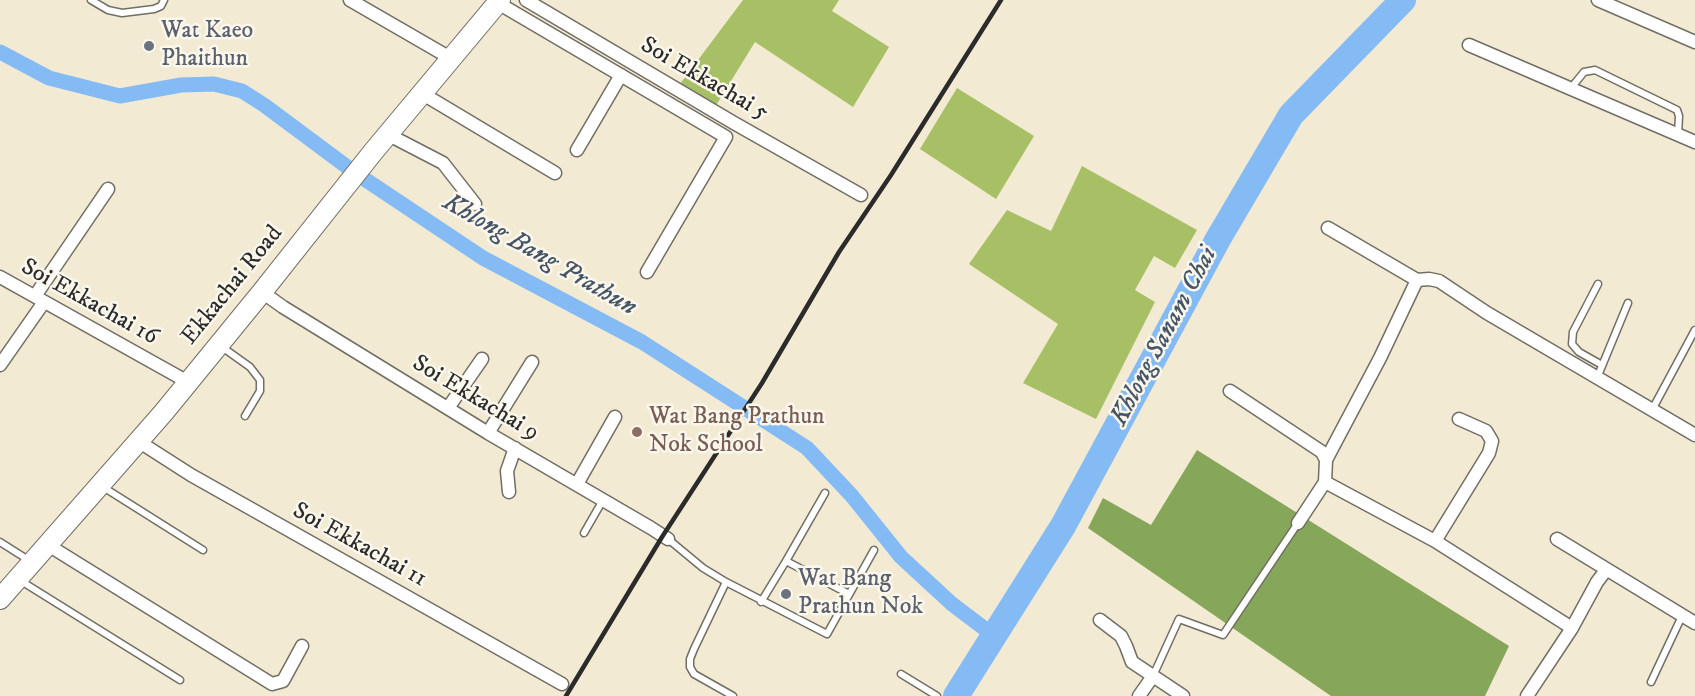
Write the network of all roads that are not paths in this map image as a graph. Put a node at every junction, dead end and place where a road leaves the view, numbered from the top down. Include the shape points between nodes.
1 (91, 0) edge
2 (164, 0) edge
3 (350, 0) edge
4 (526, 0) edge
5 (1598, 0) edge
6 (499, 1) edge
7 (1695, 42) edge
8 (1469, 45) dead end
9 (452, 59) junction
10 (621, 75) junction
11 (1571, 89) junction
12 (423, 94) junction
13 (389, 135) junction
14 (1678, 135) junction
15 (1695, 142) edge
16 (577, 150) dead end
17 (555, 173) dead end
18 (108, 189) dead end
19 (861, 195) dead end
20 (475, 204) dead end
21 (1328, 228) dead end
22 (648, 272) dead end
23 (0, 277) edge
24 (1417, 280) junction
25 (1598, 284) dead end
26 (262, 292) junction
27 (40, 299) junction
28 (1629, 303) dead end
29 (1695, 330) edge
30 (219, 345) junction
31 (482, 359) dead end
32 (532, 362) dead end
33 (0, 365) edge
34 (1602, 365) junction
35 (1597, 379) junction
36 (188, 382) junction
37 (1230, 391) dead end
38 (448, 408) junction
39 (1652, 410) junction
40 (245, 416) dead end
41 (615, 417) dead end
42 (1459, 419) dead end
43 (488, 433) junction
44 (1695, 435) edge
45 (138, 441) junction
46 (515, 448) junction
47 (1326, 460) junction
48 (1325, 482) junction
49 (577, 484) junction
50 (100, 486) junction
51 (509, 492) dead end
52 (825, 493) dead end
53 (603, 500) junction
54 (1298, 523) joint
55 (584, 532) dead end
56 (668, 539) joint
57 (1557, 539) dead end
58 (1435, 541) junction
59 (0, 542) edge
60 (48, 545) junction
61 (203, 550) dead end
62 (874, 550) dead end
63 (786, 561) junction
64 (32, 562) junction
65 (1606, 570) junction
66 (18, 579) junction
67 (726, 582) junction
68 (849, 594) junction
69 (0, 600) edge
70 (761, 602) junction
71 (1682, 616) junction
72 (1100, 620) dead end
73 (1695, 623) edge
74 (1572, 628) junction
75 (302, 646) dead end
76 (901, 674) dead end
77 (1153, 676) junction
78 (180, 680) dead end
79 (1651, 682) dead end
80 (562, 684) dead end
81 (733, 696) edge
82 (937, 696) edge
83 (1139, 696) edge
84 (1183, 696) edge
85 (1527, 696) edge

1 - 2 lane via 123,13 154,9
3 - 9 street
4 - 19 street, Soi Ekkachai 5
5 - 7 street
6 - 9 main road, Ekkachai Road
6 - 10 street
8 - 11 street
9 - 12 main road, Ekkachai Road
10 - 16 street
10 - 22 street via 726,137
11 - 14 street
11 - 14 lane via 1584,72 1595,70 1677,110
12 - 13 main road, Ekkachai Road
12 - 17 street
13 - 20 street via 443,163
13 - 26 main road, Ekkachai Road
14 - 15 street
18 - 27 street
21 - 24 street
23 - 27 street, Soi Ekkachai 16
24 - 35 street via 1439,281
24 - 47 street
25 - 34 lane via 1572,344
26 - 30 main road, Ekkachai Road
26 - 38 street, Soi Ekkachai 9
27 - 33 street
27 - 36 street, Soi Ekkachai 16
28 - 34 lane
29 - 39 lane
30 - 36 main road, Ekkachai Road
30 - 40 lane via 250,367 260,380 260,391
31 - 38 street
32 - 43 street
34 - 35 lane
35 - 39 street
36 - 45 main road, Ekkachai Road
37 - 47 street via 1322,452
38 - 43 street, Soi Ekkachai 9
39 - 44 street
41 - 49 street
42 - 58 street via 1486,431 1492,441 1489,453
43 - 46 street, Soi Ekkachai 9
45 - 50 main road, Ekkachai Road
45 - 80 street, Soi Ekkachai 11 via 191,475
46 - 49 street, Soi Ekkachai 9
46 - 51 street via 507,471
47 - 48 street
48 - 54 street
48 - 58 street
49 - 53 street, Soi Ekkachai 9
50 - 60 main road, Ekkachai Road
50 - 61 lane
52 - 63 lane
53 - 55 lane
53 - 56 street, Soi Ekkachai 9
54 - 77 lane via 1223,635 1179,619
56 - 67 lane
57 - 65 street
58 - 74 street
59 - 64 lane
60 - 64 main road, Ekkachai Road
60 - 75 street via 272,684 283,681
62 - 68 lane
63 - 68 lane
63 - 70 lane
64 - 66 main road, Ekkachai Road
65 - 71 street
65 - 74 street
66 - 69 main road, Ekkachai Road
66 - 78 lane
67 - 70 lane
67 - 81 lane via 694,649 690,667 694,674
68 - 70 lane via 827,634
71 - 73 street
71 - 79 lane
72 - 77 street via 1121,636 1132,662
74 - 85 street
76 - 82 lane
77 - 83 street
77 - 84 street

